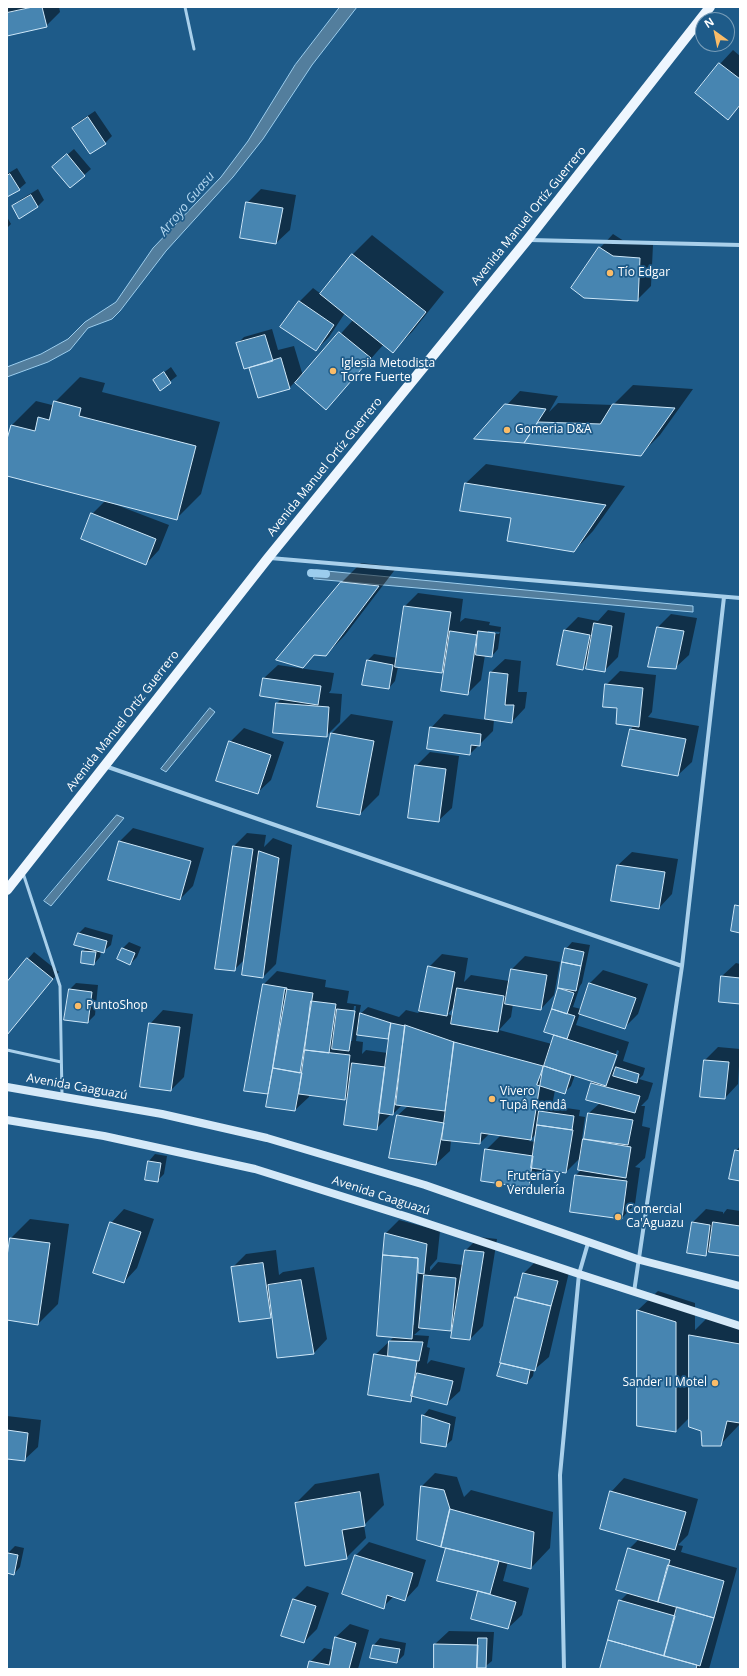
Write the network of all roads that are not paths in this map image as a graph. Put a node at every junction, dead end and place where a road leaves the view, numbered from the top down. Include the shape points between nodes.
1 (185, 7) edge
2 (710, 7) edge
3 (194, 49) dead end
4 (528, 239) junction
5 (740, 245) edge
6 (268, 558) junction
7 (724, 597) junction
8 (740, 598) edge
9 (104, 766) junction
10 (22, 870) junction
11 (7, 890) edge
12 (682, 966) junction
13 (7, 1050) edge
14 (61, 1062) junction
15 (7, 1086) edge
16 (62, 1095) junction
17 (7, 1120) edge
18 (588, 1243) junction
19 (640, 1260) junction
20 (579, 1274) junction
21 (740, 1286) edge
22 (634, 1292) junction
23 (740, 1326) edge
24 (564, 1669) edge

1 - 3 lane
2 - 4 main road, Avenida Manuel Ortíz Guerrero
4 - 5 street
4 - 6 main road, Avenida Manuel Ortíz Guerrero
6 - 7 street
6 - 9 main road, Avenida Manuel Ortíz Guerrero
7 - 8 street
7 - 12 street
9 - 10 main road, Avenida Manuel Ortíz Guerrero
9 - 12 street
10 - 11 main road, Avenida Manuel Ortíz Guerrero
10 - 14 lane via 60,986
12 - 19 street
13 - 14 lane
14 - 16 lane
15 - 16 street, Avenida Caaguazú
16 - 18 street, Avenida Caaguazú via 267,1138 425,1186
17 - 20 street, Avenida Caaguazú via 104,1136 255,1169
18 - 19 street, Avenida Caaguazú
18 - 20 street
19 - 21 street, Avenida Caaguazú
19 - 22 street
20 - 22 street, Avenida Caaguazú
20 - 24 street via 560,1475
22 - 23 street, Avenida Caaguazú

